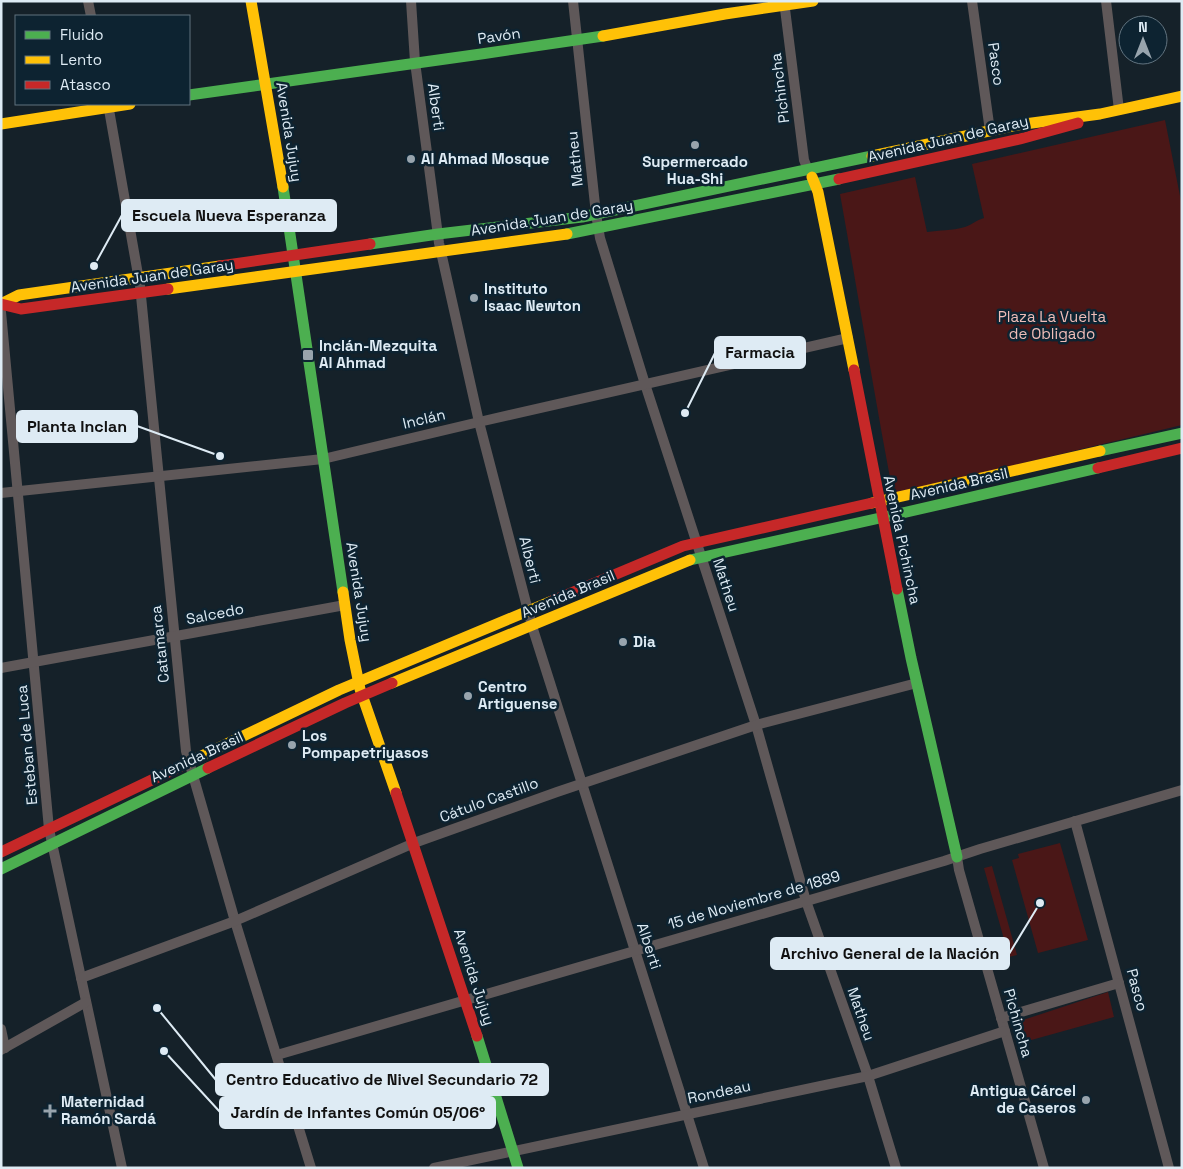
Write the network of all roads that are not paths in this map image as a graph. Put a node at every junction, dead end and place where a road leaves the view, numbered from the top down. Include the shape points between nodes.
1 (88, 1) edge
2 (251, 1) edge
3 (411, 1) edge
4 (573, 1) edge
5 (813, 1) edge
6 (972, 1) edge
7 (1106, 1) edge
8 (785, 3) edge
9 (90, 15) edge
10 (578, 40) junction
11 (415, 62) junction
12 (266, 82) junction
13 (190, 94) edge
14 (1182, 96) edge
15 (108, 105) edge
16 (1120, 110) junction
17 (1100, 114) junction
18 (1, 124) edge
19 (990, 131) junction
20 (808, 170) junction
21 (815, 184) junction
22 (596, 214) junction
23 (598, 228) junction
24 (438, 234) junction
25 (441, 251) junction
26 (293, 255) junction
27 (295, 271) junction
28 (139, 278) junction
29 (141, 294) junction
30 (1, 304) edge
31 (1, 312) edge
32 (848, 338) junction
33 (645, 384) junction
34 (480, 422) junction
35 (1182, 433) edge
36 (1182, 448) edge
37 (323, 459) junction
38 (158, 476) junction
39 (18, 491) junction
40 (1, 493) edge
41 (879, 502) junction
42 (882, 518) junction
43 (697, 542) junction
44 (701, 556) junction
45 (345, 605) junction
46 (527, 611) junction
47 (532, 626) junction
48 (174, 637) junction
49 (34, 662) junction
50 (1, 668) edge
51 (358, 682) junction
52 (917, 683) junction
53 (363, 696) junction
54 (756, 724) junction
55 (189, 762) junction
56 (193, 776) junction
57 (583, 783) junction
58 (1182, 790) edge
59 (1075, 821) junction
60 (50, 829) junction
61 (52, 843) junction
62 (414, 843) junction
63 (1, 852) edge
64 (957, 857) junction
65 (1, 869) edge
66 (806, 901) junction
67 (235, 921) junction
68 (634, 950) junction
69 (82, 978) junction
70 (1119, 983) junction
71 (466, 999) junction
72 (86, 1002) junction
73 (1001, 1018) junction
74 (1, 1029) edge
75 (1005, 1031) junction
76 (3, 1049) edge
77 (277, 1055) junction
78 (868, 1076) junction
79 (688, 1113) junction
80 (514, 1151) junction
81 (122, 1168) edge
82 (311, 1168) edge
83 (434, 1168) edge
84 (518, 1168) edge
85 (704, 1168) edge
86 (896, 1168) edge
87 (1044, 1168) edge
88 (1170, 1168) edge

1 - 9 street
2 - 12 main road, Avenida Jujuy
3 - 11 street, Alberti
4 - 10 street, Matheu
5 - 8 main road, Pavón
6 - 19 street, Pasco
7 - 16 street
8 - 10 main road, Pavón
8 - 20 street, Pichincha via 803,155
10 - 11 main road, Pavón
10 - 22 street, Matheu
11 - 12 main road, Pavón
11 - 24 street, Alberti
12 - 13 main road, Pavón
12 - 26 main road, Avenida Jujuy
14 - 16 main road, Avenida Juan de Garay
15 - 18 main road
15 - 28 street, Catamarca
16 - 17 main road, Avenida Juan de Garay
17 - 19 main road, Avenida Juan de Garay via 1051,119
17 - 21 main road, Avenida Juan de Garay via 1020,139
19 - 20 main road, Avenida Juan de Garay
20 - 21 main road, Avenida Pichincha
20 - 22 main road, Avenida Juan de Garay
21 - 23 main road, Avenida Juan de Garay
21 - 32 main road, Avenida Pichincha
22 - 23 street, Matheu
22 - 24 main road, Avenida Juan de Garay
23 - 25 main road, Avenida Juan de Garay
23 - 33 street, Matheu
24 - 25 street, Alberti
24 - 26 main road, Avenida Juan de Garay
25 - 27 main road, Avenida Juan de Garay
25 - 34 street, Alberti
26 - 27 main road, Avenida Jujuy
26 - 28 main road, Avenida Juan de Garay
27 - 29 main road, Avenida Juan de Garay
27 - 37 main road, Avenida Jujuy
28 - 29 street, Catamarca
28 - 30 main road, Avenida Juan de Garay via 19,295
29 - 30 main road, Avenida Juan de Garay via 21,309
29 - 38 street, Catamarca
31 - 39 street, Esteban de Luca
32 - 33 street, Inclán
32 - 41 main road, Avenida Pichincha
33 - 34 street, Inclán
33 - 43 street, Matheu
34 - 37 street, Inclán
34 - 46 street, Alberti
35 - 41 main road, Avenida Brasil
36 - 42 main road, Avenida Brasil
37 - 38 street, Inclán
37 - 45 main road, Avenida Jujuy
38 - 39 street, Inclán
38 - 48 street, Catamarca
39 - 40 street, Inclán
39 - 49 street, Esteban de Luca
41 - 42 main road, Avenida Pichincha
41 - 43 main road, Avenida Brasil
42 - 44 main road, Avenida Brasil
42 - 52 main road, Avenida Pichincha
43 - 44 street, Matheu
43 - 46 main road, Avenida Brasil
44 - 47 main road, Avenida Brasil
44 - 54 street, Matheu
45 - 48 street, Salcedo
45 - 51 main road, Avenida Jujuy
46 - 47 street, Alberti
46 - 51 main road, Avenida Brasil
47 - 53 main road, Avenida Brasil
47 - 57 street, Alberti
48 - 49 street, Salcedo
48 - 55 street, Catamarca
49 - 50 street, Salcedo
49 - 60 street, Esteban de Luca
51 - 53 main road, Avenida Jujuy
51 - 55 main road, Avenida Brasil
52 - 54 street, Cátulo Castillo
52 - 64 main road, Avenida Pichincha
53 - 56 main road, Avenida Brasil
53 - 62 main road, Avenida Jujuy
54 - 57 street, Cátulo Castillo
54 - 66 street, Matheu
55 - 56 street, Catamarca
55 - 60 main road, Avenida Brasil
56 - 61 main road, Avenida Brasil
56 - 67 street, Catamarca
57 - 62 street, Cátulo Castillo
57 - 68 street, Alberti
58 - 59 street, 15 de Noviembre de 1889
59 - 64 street, 15 de Noviembre de 1889
59 - 70 street, Pasco
60 - 61 street, Esteban de Luca
60 - 63 main road, Avenida Brasil
61 - 65 main road, Avenida Brasil
61 - 69 street, Esteban de Luca
62 - 67 street, Cátulo Castillo
62 - 71 main road, Avenida Jujuy
64 - 66 street, 15 de Noviembre de 1889
64 - 73 street, Pichincha
66 - 68 street, 15 de Noviembre de 1889
66 - 78 street, Matheu
67 - 69 street, Cátulo Castillo
67 - 77 street, Catamarca
68 - 71 street, 15 de Noviembre de 1889
68 - 79 street, Alberti
69 - 72 street, Esteban de Luca
70 - 73 street
70 - 88 street, Pasco
71 - 77 street, 15 de Noviembre de 1889
71 - 80 main road, Avenida Jujuy
72 - 76 street
72 - 81 street, Esteban de Luca
73 - 75 street, Pichincha
74 - 76 street
75 - 78 street, Rondeau
75 - 87 street, Pichincha
77 - 82 street, Catamarca
78 - 79 street, Rondeau
78 - 86 street, Matheu
79 - 80 street, Rondeau
79 - 85 street, Alberti
80 - 83 street, Rondeau
80 - 84 main road, Avenida Jujuy

